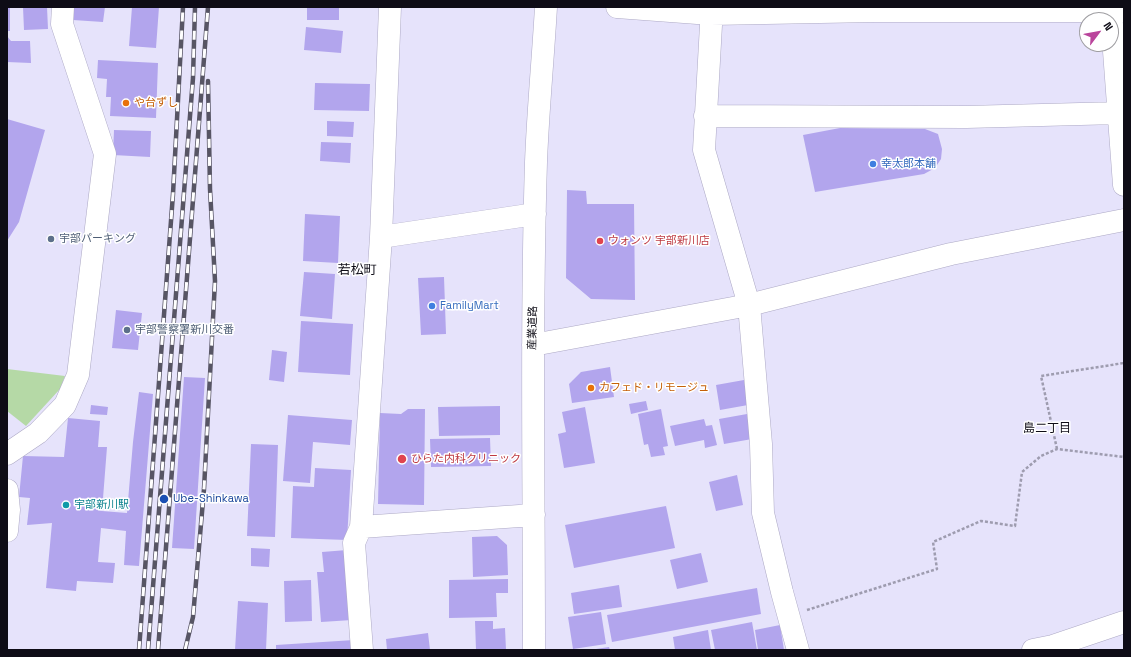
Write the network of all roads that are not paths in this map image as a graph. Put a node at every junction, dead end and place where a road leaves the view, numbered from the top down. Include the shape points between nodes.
1 (63, 7) edge
2 (390, 7) edge
3 (546, 7) edge
4 (617, 7) edge
5 (874, 9) edge
6 (712, 11) edge
7 (1118, 11) edge
8 (1118, 113) junction
9 (705, 116) junction
10 (1124, 185) edge
11 (535, 214) junction
12 (1124, 220) edge
13 (382, 237) junction
14 (749, 305) junction
15 (532, 345) junction
16 (7, 454) edge
17 (7, 490) edge
18 (534, 515) junction
19 (361, 527) junction
20 (7, 531) edge
21 (1124, 622) edge
22 (362, 650) edge
23 (534, 650) edge
24 (798, 650) edge
25 (1032, 650) edge

1 - 16 street via 62,24 105,154 78,375 65,405 38,433
2 - 13 street
3 - 11 street, 産業道路
4 - 6 street
5 - 6 street
5 - 7 street
6 - 9 street
7 - 8 street
8 - 9 street via 966,117
8 - 10 street
9 - 14 street via 704,150
11 - 13 street
11 - 15 street, 産業道路
12 - 14 street via 951,254
13 - 19 street
14 - 15 street
14 - 24 street via 764,513
15 - 18 street, 産業道路
17 - 20 street
18 - 19 street
18 - 23 street, 産業道路
19 - 22 street via 354,543
21 - 25 street via 1053,646

